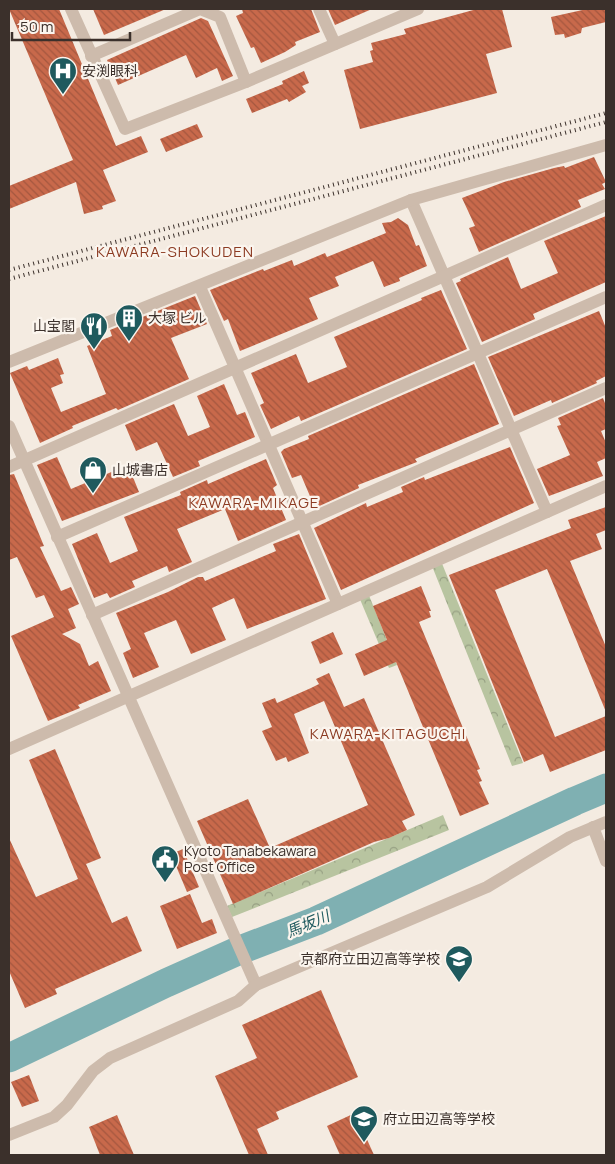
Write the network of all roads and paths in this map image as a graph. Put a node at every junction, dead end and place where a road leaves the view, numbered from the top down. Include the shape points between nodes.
1 (71, 9) edge
2 (319, 9) edge
3 (414, 10) edge
4 (335, 44) junction
5 (92, 56) junction
6 (246, 82) junction
7 (606, 145) edge
8 (411, 200) junction
9 (606, 205) edge
10 (445, 276) junction
11 (200, 287) junction
12 (606, 297) edge
13 (477, 353) junction
14 (9, 362) edge
15 (236, 369) junction
16 (606, 388) edge
17 (9, 426) edge
18 (511, 430) junction
19 (268, 445) junction
20 (24, 460) junction
21 (9, 467) edge
22 (606, 486) edge
23 (547, 512) junction
24 (303, 523) junction
25 (57, 537) junction
26 (338, 604) junction
27 (92, 615) junction
28 (128, 698) junction
29 (9, 749) edge
30 (606, 822) edge
31 (593, 827) junction
32 (606, 861) edge
33 (256, 985) junction
34 (9, 1136) edge

1 - 5 street
2 - 4 street
3 - 4 street
4 - 6 street
5 - 6 street via 200,10 220,17
5 - 6 street via 125,129
7 - 8 street
8 - 10 street
8 - 11 street
9 - 10 street
10 - 13 street
10 - 15 street
11 - 14 street
11 - 15 street
12 - 13 street
13 - 18 street
13 - 19 street
15 - 19 street
15 - 20 street
16 - 18 street
17 - 20 street
18 - 23 street
18 - 24 street
19 - 24 street
19 - 25 street
20 - 21 street
20 - 25 street
22 - 23 street
23 - 26 street
24 - 26 street
24 - 27 street
25 - 27 street
26 - 28 street
27 - 28 street
28 - 29 street
28 - 33 street
30 - 31 street
31 - 32 street
31 - 33 street via 570,837 487,887
33 - 34 street via 238,1001 110,1058 93,1071 54,1117

